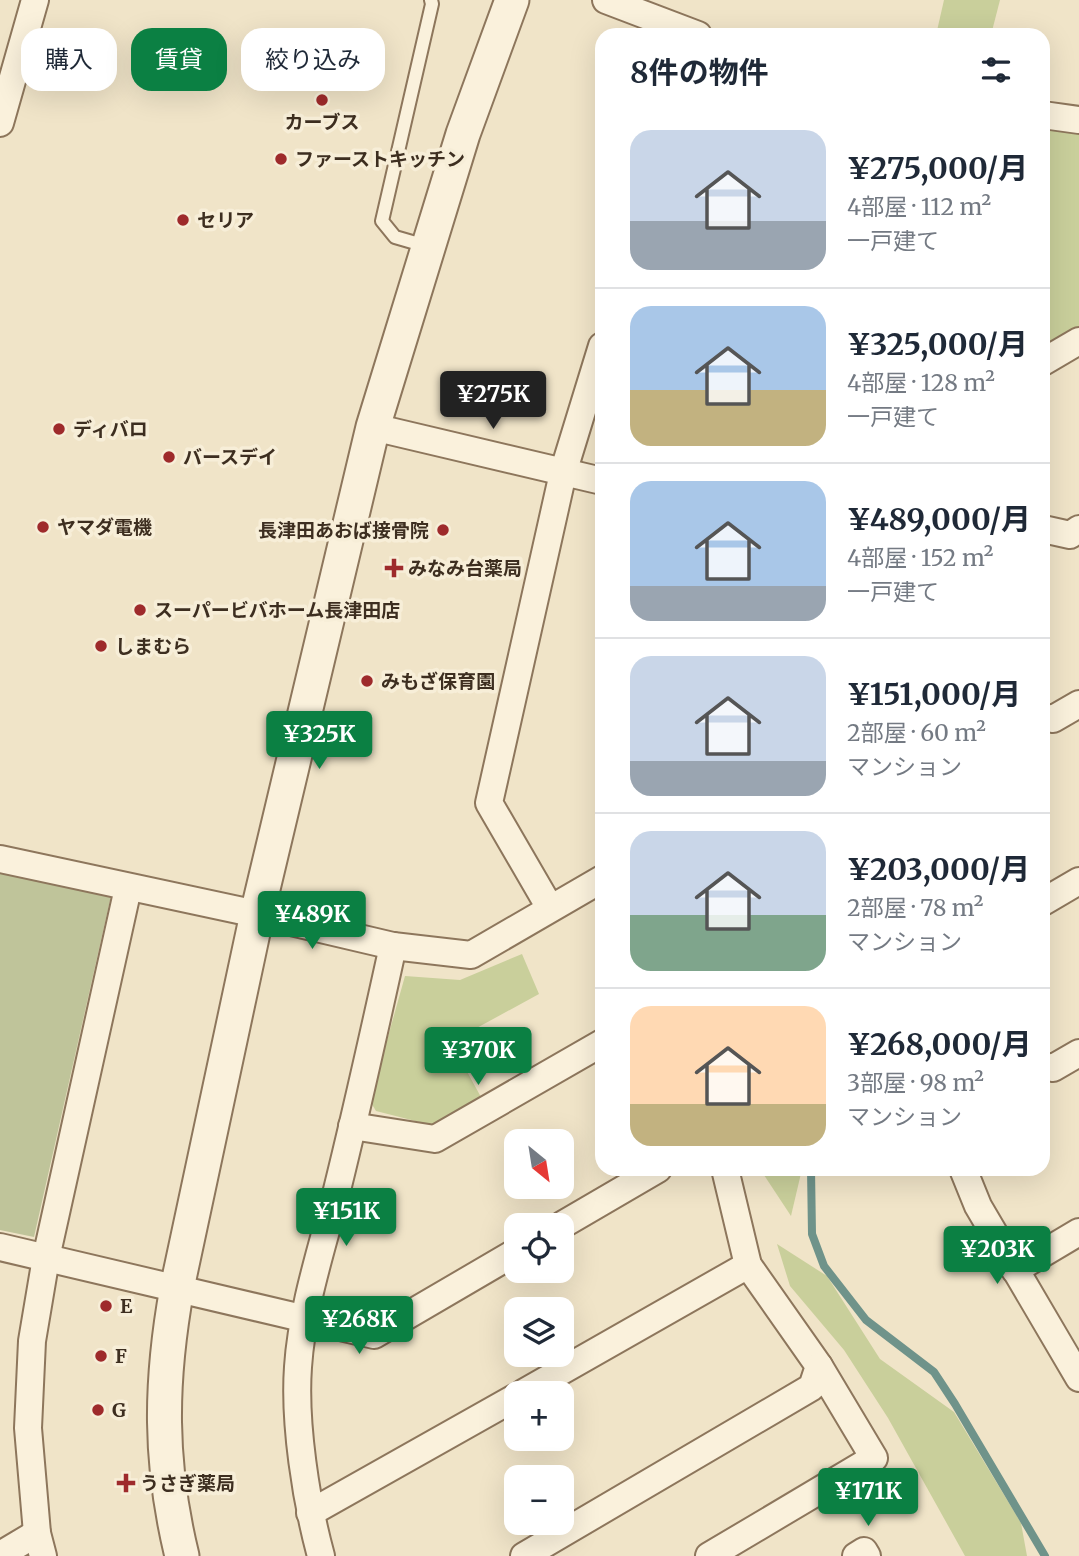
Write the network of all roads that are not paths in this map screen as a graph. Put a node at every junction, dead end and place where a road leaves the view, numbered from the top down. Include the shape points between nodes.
1 (35, 0) edge
2 (431, 0) edge
3 (512, 0) edge
4 (607, 0) edge
5 (679, 28) edge
6 (1050, 116) edge
7 (1079, 120) edge
8 (0, 123) edge
9 (429, 247) junction
10 (1079, 341) edge
11 (1050, 358) edge
12 (595, 369) edge
13 (373, 427) junction
14 (563, 472) junction
15 (595, 479) edge
16 (1079, 529) edge
17 (1050, 531) edge
18 (1079, 704) edge
19 (1050, 719) edge
20 (0, 859) edge
21 (1079, 881) edge
22 (595, 883) edge
23 (128, 888) junction
24 (1050, 898) edge
25 (550, 908) junction
26 (257, 914) junction
27 (393, 946) junction
28 (595, 1047) edge
29 (1079, 1053) edge
30 (1050, 1067) edge
31 (352, 1126) junction
32 (645, 1176) edge
33 (726, 1176) edge
34 (966, 1176) edge
35 (574, 1218) edge
36 (1079, 1232) edge
37 (0, 1247) edge
38 (46, 1258) junction
39 (504, 1259) edge
40 (748, 1265) junction
41 (1015, 1270) junction
42 (177, 1288) junction
43 (304, 1318) junction
44 (819, 1366) junction
45 (1079, 1378) edge
46 (544, 1381) edge
47 (504, 1404) edge
48 (310, 1513) junction
49 (40, 1545) edge
50 (0, 1555) edge
51 (182, 1556) edge
52 (321, 1556) edge
53 (524, 1556) edge
54 (709, 1556) edge
55 (856, 1556) edge
56 (867, 1556) edge

1 - 8 street
2 - 9 lane via 382,221 395,237
3 - 9 street via 463,134
4 - 5 street
6 - 7 street
9 - 13 street
10 - 11 street
12 - 14 street
13 - 14 street
13 - 26 street
14 - 15 street
14 - 25 street via 489,803
16 - 17 street via 1070,535
18 - 19 street
20 - 23 street
21 - 24 street
22 - 25 street
23 - 26 street
23 - 38 street
25 - 27 street via 471,955
26 - 27 street
26 - 42 street
27 - 31 street
28 - 31 street via 435,1139
29 - 30 street
31 - 43 street
32 - 35 street
33 - 40 street
34 - 41 street
36 - 41 street
37 - 38 street
38 - 42 street
38 - 49 street via 32,1341 28,1428
39 - 43 street via 374,1335
40 - 44 street
40 - 46 street
41 - 45 street
42 - 43 street
42 - 51 street via 163,1394 164,1455
43 - 48 street via 297,1406
44 - 53 street via 812,1387
44 - 54 street via 874,1458
47 - 48 street
48 - 52 street
49 - 50 street
55 - 56 street via 864,1551

